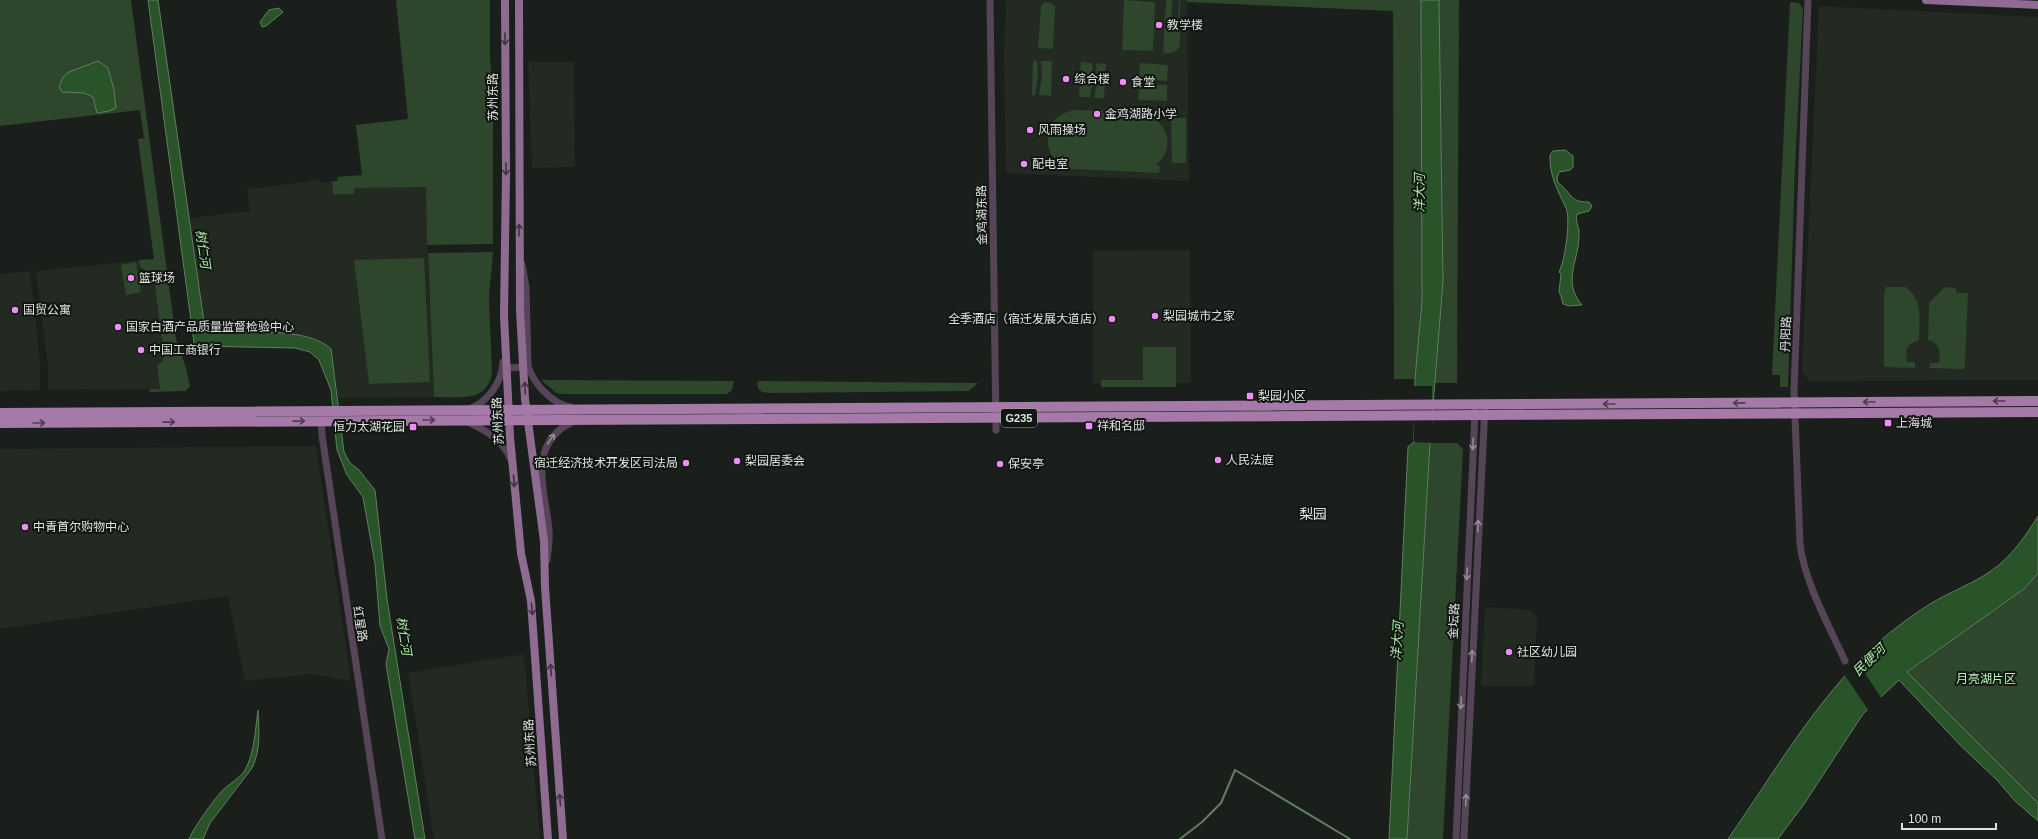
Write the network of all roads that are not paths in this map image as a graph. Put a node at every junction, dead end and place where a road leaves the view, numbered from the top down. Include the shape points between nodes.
1 (505, 0) edge
2 (520, 0) edge
3 (990, 0) edge
4 (1808, 0) edge
5 (1926, 0) edge
6 (2038, 5) edge
7 (506, 244) junction
8 (519, 245) junction
9 (507, 368) junction
10 (524, 368) junction
11 (2038, 401) edge
12 (1795, 402) junction
13 (527, 410) junction
14 (1480, 410) junction
15 (2038, 412) edge
16 (0, 413) edge
17 (1795, 413) junction
18 (578, 414) junction
19 (996, 414) junction
20 (464, 415) junction
21 (510, 415) junction
22 (321, 416) junction
23 (529, 420) junction
24 (0, 423) edge
25 (996, 430) dead end
26 (513, 465) junction
27 (545, 586) junction
28 (1845, 661) dead end
29 (382, 839) edge
30 (548, 839) edge
31 (563, 839) edge
32 (1456, 839) edge
33 (1464, 839) edge

1 -> 7 main road, 苏州东路
8 -> 2 main road
3 - 19 street, 金鸡湖东路
4 - 12 street, 丹阳路
5 - 6 main road
7 - 9 main road, 苏州东路 via 504,316
7 - 20 street via 502,298 503,371 499,381 485,398
8 - 10 main road
8 - 18 street via 526,287 527,350 531,375 554,400
9 - 10 street
9 - 21 main road, 苏州东路
13 -> 10 main road
11 -> 12 highway, G235
12 -> 14 highway, G235
12 - 17 street, 丹阳路
13 - 18 highway, G235
13 - 21 highway, G235
13 - 23 main road
14 - 17 highway, G235
14 - 19 highway, G235 via 1328,415
14 -> 32 street, 金坛路
33 -> 14 street, 金坛路
15 - 17 highway, G235
16 - 22 highway, G235
17 - 28 street, 丹阳路 via 1801,553 1824,616
18 - 19 highway, G235
18 - 23 highway, G235
27 -> 18 street via 549,531 541,467 543,453 558,430
19 - 25 street, 金鸡湖东路
20 - 21 highway, G235
20 - 22 highway, G235
20 - 26 street via 499,440
21 - 23 highway, G235
21 - 26 main road, 苏州东路
24 -> 22 highway, G235
22 - 29 street, 红星路 via 346,606
23 - 27 main road via 544,541
26 -> 30 main road, 苏州东路 via 521,553 531,601
31 -> 27 main road

